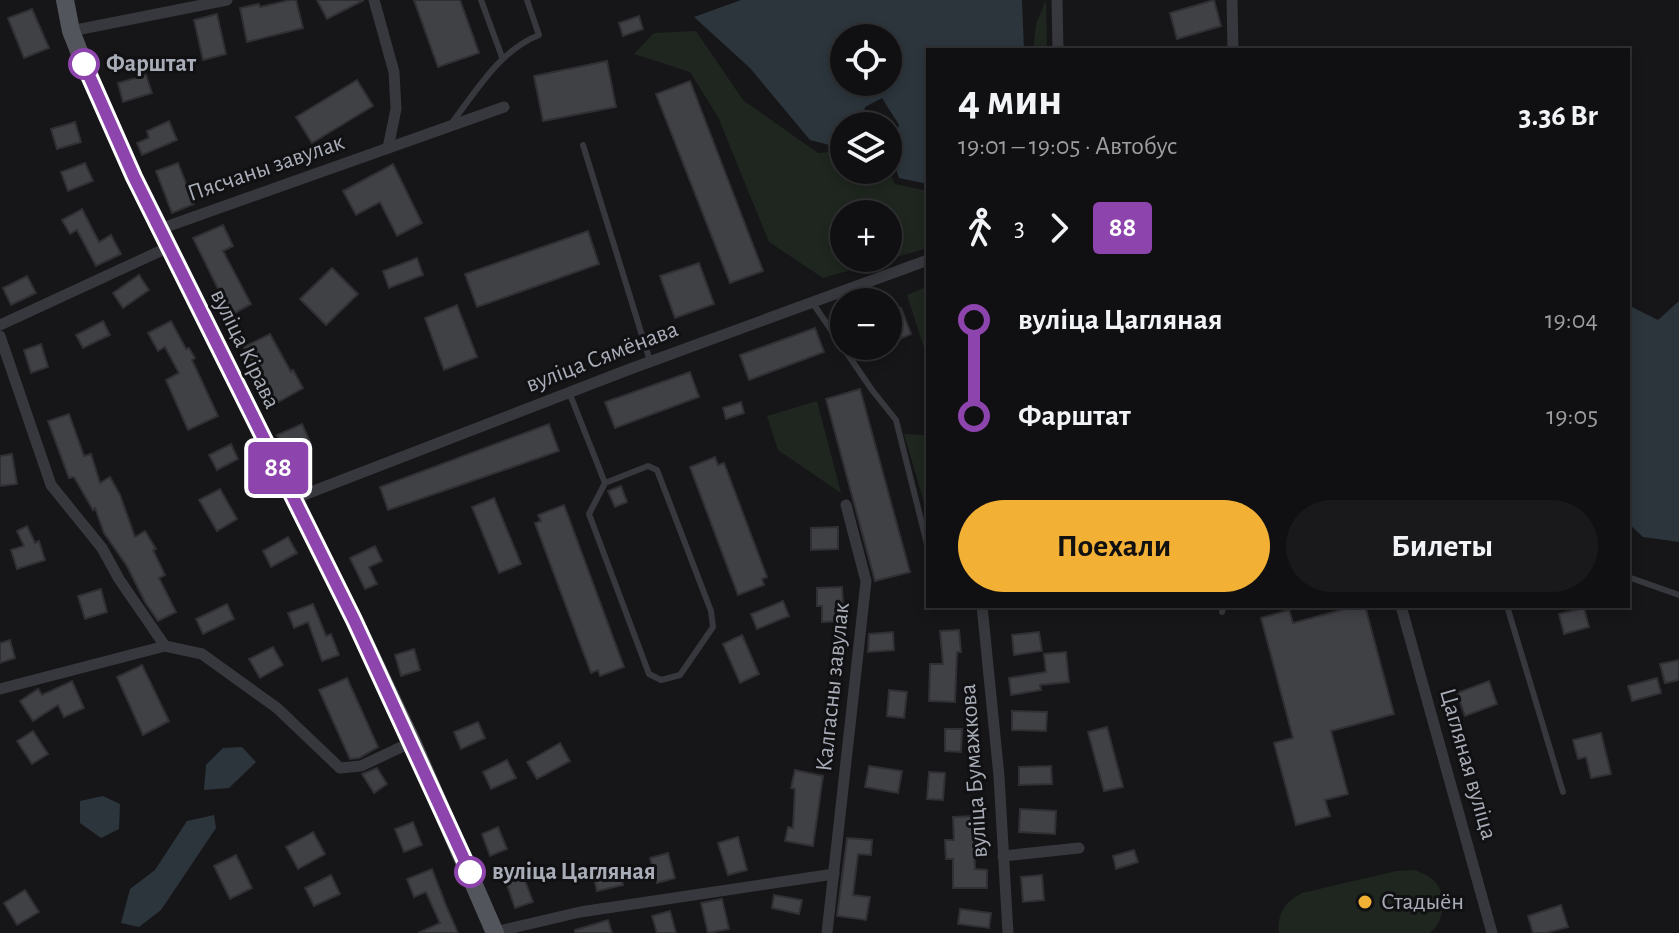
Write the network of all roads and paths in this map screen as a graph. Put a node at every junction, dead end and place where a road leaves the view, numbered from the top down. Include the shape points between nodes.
1 (65, 0) edge
2 (227, 0) edge
3 (374, 0) edge
4 (481, 0) edge
5 (527, 0) edge
6 (1057, 0) edge
7 (1232, 0) edge
8 (71, 31) junction
9 (1058, 48) edge
10 (1233, 48) edge
11 (502, 57) junction
12 (504, 107) dead end
13 (449, 127) junction
14 (583, 145) dead end
15 (388, 148) junction
16 (160, 229) junction
17 (169, 247) junction
18 (926, 261) edge
19 (812, 302) junction
20 (0, 325) edge
21 (0, 336) edge
22 (650, 361) junction
23 (569, 392) junction
24 (605, 483) junction
25 (293, 499) junction
26 (846, 505) dead end
27 (926, 540) edge
28 (1630, 578) edge
29 (1679, 595) edge
30 (982, 608) edge
31 (1402, 608) edge
32 (1508, 608) edge
33 (165, 646) junction
34 (0, 689) edge
35 (412, 742) junction
36 (1563, 792) dead end
37 (1079, 848) dead end
38 (1003, 856) junction
39 (834, 874) junction
40 (495, 933) edge
41 (827, 933) edge
42 (1008, 933) edge
43 (1492, 933) edge

1 - 8 main road, вуліца Кірава
2 - 8 street
3 - 15 street via 394,72 396,109
4 - 11 lane
5 - 11 lane via 539,35
6 - 9 street
7 - 10 street
8 - 16 main road, вуліца Кірава
11 - 13 lane
12 - 13 street, Пясчаны завулак
13 - 15 street, Пясчаны завулак
14 - 22 lane
15 - 16 street, Пясчаны завулак
16 - 17 main road, вуліца Кірава
17 - 20 street
17 - 25 main road, вуліца Кірава
18 - 19 street, вуліца Сямёнава
19 - 22 street, вуліца Сямёнава
19 - 27 lane via 896,420
21 - 33 street via 51,485 102,548
22 - 23 street, вуліца Сямёнава
23 - 24 lane
23 - 25 street, вуліца Сямёнава
24 - 24 lane via 648,466 657,470 713,627 680,675 661,680 649,674 589,514
25 - 35 main road, вуліца Кірава
26 - 39 street, Калгасны завулак via 866,581
28 - 29 lane
30 - 38 street, вуліца Бумажкова
31 - 43 street, Цагляная вуліца
32 - 36 lane
33 - 34 street
33 - 35 street via 202,654 277,708 340,768 361,766
35 - 40 main road, вуліца Кірава
37 - 38 street
38 - 42 street, вуліца Бумажкова
39 - 40 street via 580,912
39 - 41 street, Калгасны завулак

